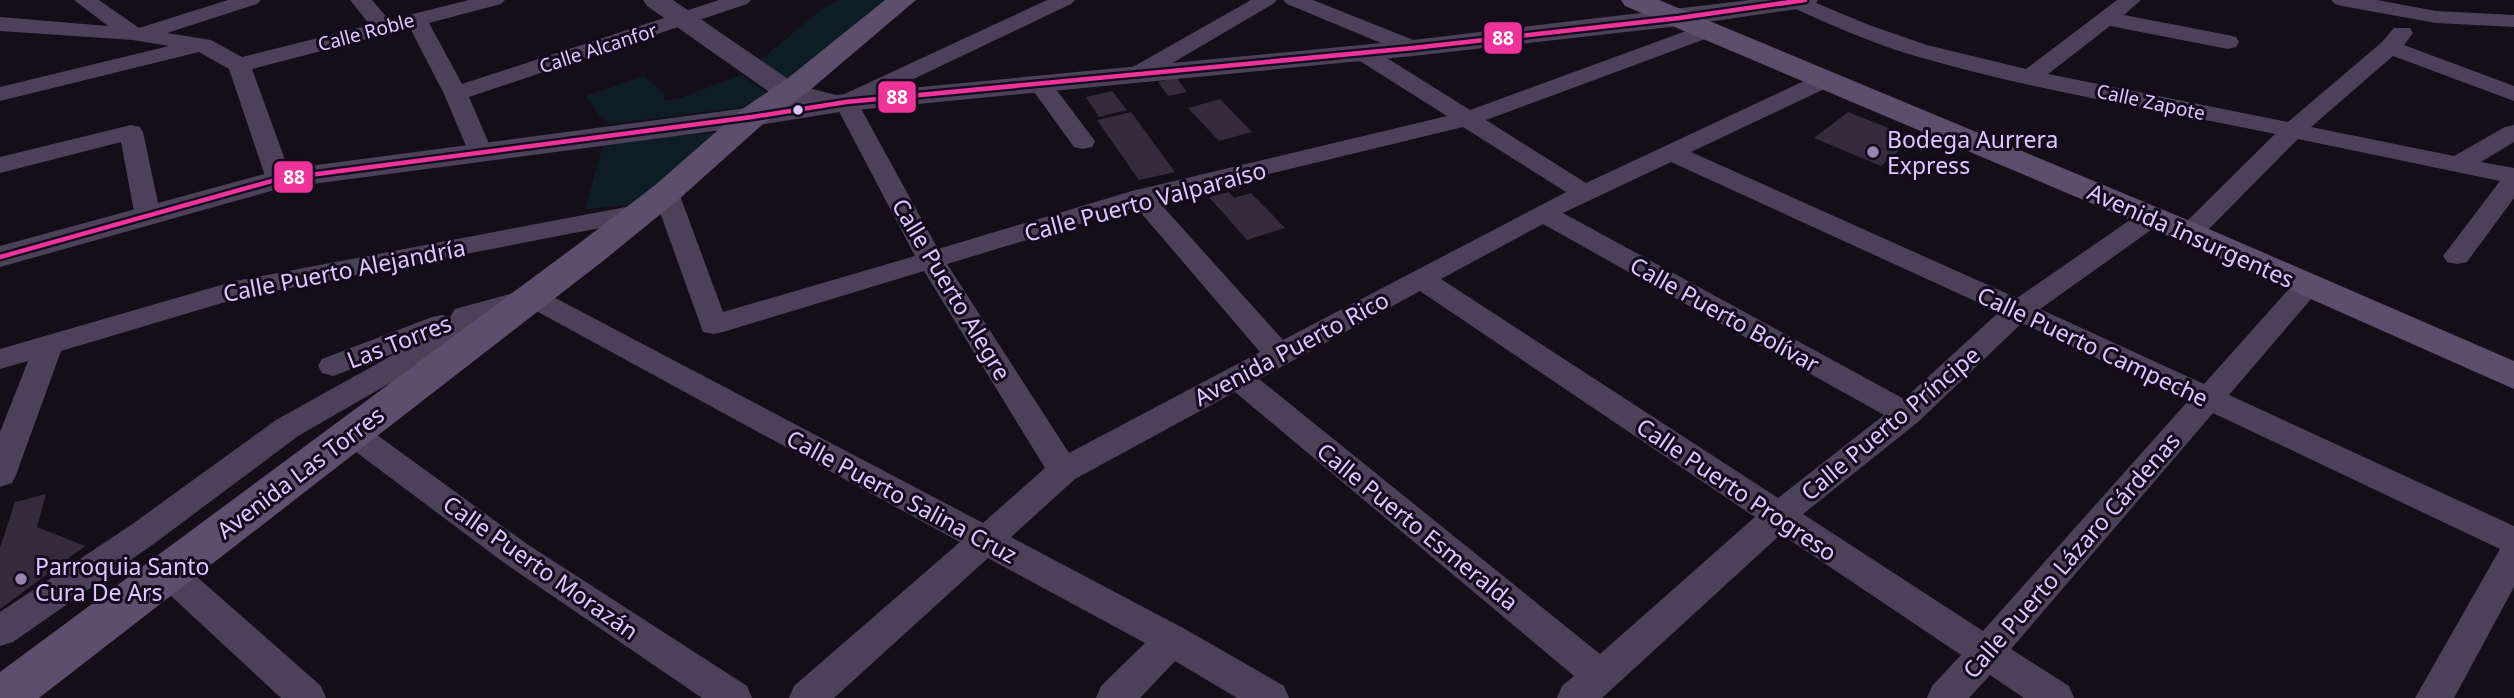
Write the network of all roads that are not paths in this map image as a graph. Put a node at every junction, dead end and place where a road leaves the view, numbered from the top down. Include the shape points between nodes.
1 (85, 0) edge
2 (250, 0) edge
3 (361, 0) edge
4 (494, 0) edge
5 (656, 0) edge
6 (740, 0) edge
7 (902, 0) edge
8 (1064, 0) edge
9 (1266, 0) edge
10 (1294, 0) edge
11 (1635, 0) edge
12 (2130, 0) edge
13 (2342, 0) edge
14 (1800, 1) edge
15 (2105, 18) junction
16 (416, 19) junction
17 (684, 19) junction
18 (2514, 21) edge
19 (0, 24) edge
20 (1693, 24) junction
21 (384, 28) junction
22 (137, 34) junction
23 (2228, 42) dead end
24 (203, 45) junction
25 (1413, 48) junction
26 (1363, 53) junction
27 (239, 65) junction
28 (1132, 76) junction
29 (2030, 77) junction
30 (1827, 79) junction
31 (1041, 85) junction
32 (788, 92) junction
33 (0, 94) edge
34 (456, 94) junction
35 (2514, 94) edge
36 (846, 102) junction
37 (752, 117) junction
38 (1469, 118) junction
39 (2291, 132) junction
40 (2514, 132) edge
41 (1083, 142) dead end
42 (481, 153) junction
43 (1672, 153) junction
44 (0, 164) edge
45 (2459, 164) junction
46 (2514, 178) edge
47 (279, 179) junction
48 (1585, 193) junction
49 (1141, 197) junction
50 (654, 203) junction
51 (1543, 213) junction
52 (148, 217) junction
53 (2152, 217) junction
54 (2190, 233) junction
55 (2457, 256) dead end
56 (0, 257) edge
57 (932, 262) junction
58 (1420, 278) junction
59 (2307, 286) junction
60 (531, 297) junction
61 (2019, 310) junction
62 (465, 316) junction
63 (49, 344) junction
64 (1279, 355) junction
65 (0, 359) edge
66 (333, 366) dead end
67 (1236, 376) junction
68 (2514, 376) edge
69 (2208, 400) junction
70 (1907, 414) junction
71 (351, 432) junction
72 (1063, 471) junction
73 (0, 475) edge
74 (1778, 516) junction
75 (985, 541) junction
76 (2514, 541) edge
77 (2514, 555) edge
78 (168, 572) junction
79 (0, 631) edge
80 (1172, 640) junction
81 (1986, 653) junction
82 (1588, 687) edge
83 (2, 698) edge
84 (307, 698) edge
85 (733, 698) edge
86 (808, 698) edge
87 (1115, 698) edge
88 (1270, 698) edge
89 (1946, 698) edge
90 (2055, 698) edge
91 (2434, 698) edge

1 - 22 street
2 - 22 street
3 - 21 street
4 - 16 street, Calle Roble
5 - 17 street
6 - 17 street, Calle Alcanfor
7 - 32 main road, Avenida Las Torres
8 - 36 street
9 - 28 street
10 - 25 street
11 - 20 main road, Avenida Insurgentes
12 - 15 street
13 - 18 street via 2436,17
14 - 20 street
14 - 29 street, Calle Zapote via 1861,30 1920,50
15 - 23 street
15 - 29 street
16 - 21 street, Calle Roble
16 - 34 street
17 - 32 street
17 - 34 street, Calle Alcanfor
19 - 22 street
20 - 25 street
20 - 30 main road, Avenida Insurgentes
20 - 38 street, Calle Puerto Valparaíso
21 - 27 street, Calle Roble
22 - 24 street
24 - 27 street
24 - 33 street
25 - 26 street
26 - 28 street
26 - 38 street
27 - 47 street
28 - 31 street
29 - 39 street, Calle Zapote
30 - 43 street, Avenida Puerto Rico
30 - 53 main road, Avenida Insurgentes
31 - 36 street
31 - 41 street
32 - 36 street
32 - 37 main road, Avenida Las Torres
34 - 42 street
35 - 39 street via 2396,40
36 - 37 street
36 - 57 street, Calle Puerto Alegre
37 - 42 street
37 - 50 main road, Avenida Las Torres
38 - 48 street
38 - 49 street, Calle Puerto Valparaíso
39 - 45 street, Calle Zapote
39 - 54 street
40 - 45 street
42 - 47 street
43 - 48 street, Avenida Puerto Rico
43 - 61 street, Calle Puerto Campeche
44 - 52 street via 131,132
45 - 46 street, Calle Zapote
46 - 55 street
47 - 52 street
48 - 51 street, Avenida Puerto Rico
49 - 57 street, Calle Puerto Valparaíso
49 - 64 street
50 - 57 street, Calle Puerto Valparaíso via 713,325
50 - 60 main road, Avenida Las Torres
50 - 63 street, Calle Puerto Alejandría via 235,289
51 - 58 street, Avenida Puerto Rico
51 - 70 street, Calle Puerto Bolívar
52 - 56 street
53 - 54 main road, Avenida Insurgentes
53 - 61 street, Calle Puerto Príncipe
54 - 59 main road, Avenida Insurgentes
57 - 72 street, Calle Puerto Alegre
58 - 64 street, Avenida Puerto Rico
58 - 74 street, Calle Puerto Progreso
59 - 68 main road, Avenida Insurgentes
59 - 69 street, Calle Puerto Lázaro Cárdenas
60 - 62 street, Avenida Las Torres
60 - 71 main road, Avenida Las Torres
60 - 75 street, Calle Puerto Salina Cruz
61 - 69 street, Calle Puerto Campeche
61 - 70 street, Calle Puerto Príncipe
62 - 66 street, Las Torres
62 - 79 street, Avenida Las Torres via 456,333 288,428
63 - 65 street, Calle Puerto Alejandría
63 - 73 street
64 - 67 street, Avenida Puerto Rico
67 - 72 street, Avenida Puerto Rico
67 - 82 street, Calle Puerto Esmeralda
69 - 76 street, Calle Puerto Campeche
69 - 81 street, Calle Puerto Lázaro Cárdenas
70 - 74 street, Calle Puerto Príncipe
71 - 78 main road, Avenida Las Torres
71 - 85 street, Calle Puerto Morazán via 515,553
72 - 75 street, Avenida Puerto Rico
74 - 81 street, Calle Puerto Progreso
74 - 82 street, Calle Puerto Príncipe
75 - 80 street, Calle Puerto Salina Cruz
75 - 86 street, Avenida Puerto Rico
77 - 91 street
78 - 83 main road, Avenida Las Torres
78 - 84 street
80 - 87 street
80 - 88 street, Calle Puerto Salina Cruz
81 - 89 street, Calle Puerto Lázaro Cárdenas
81 - 90 street, Calle Puerto Progreso

